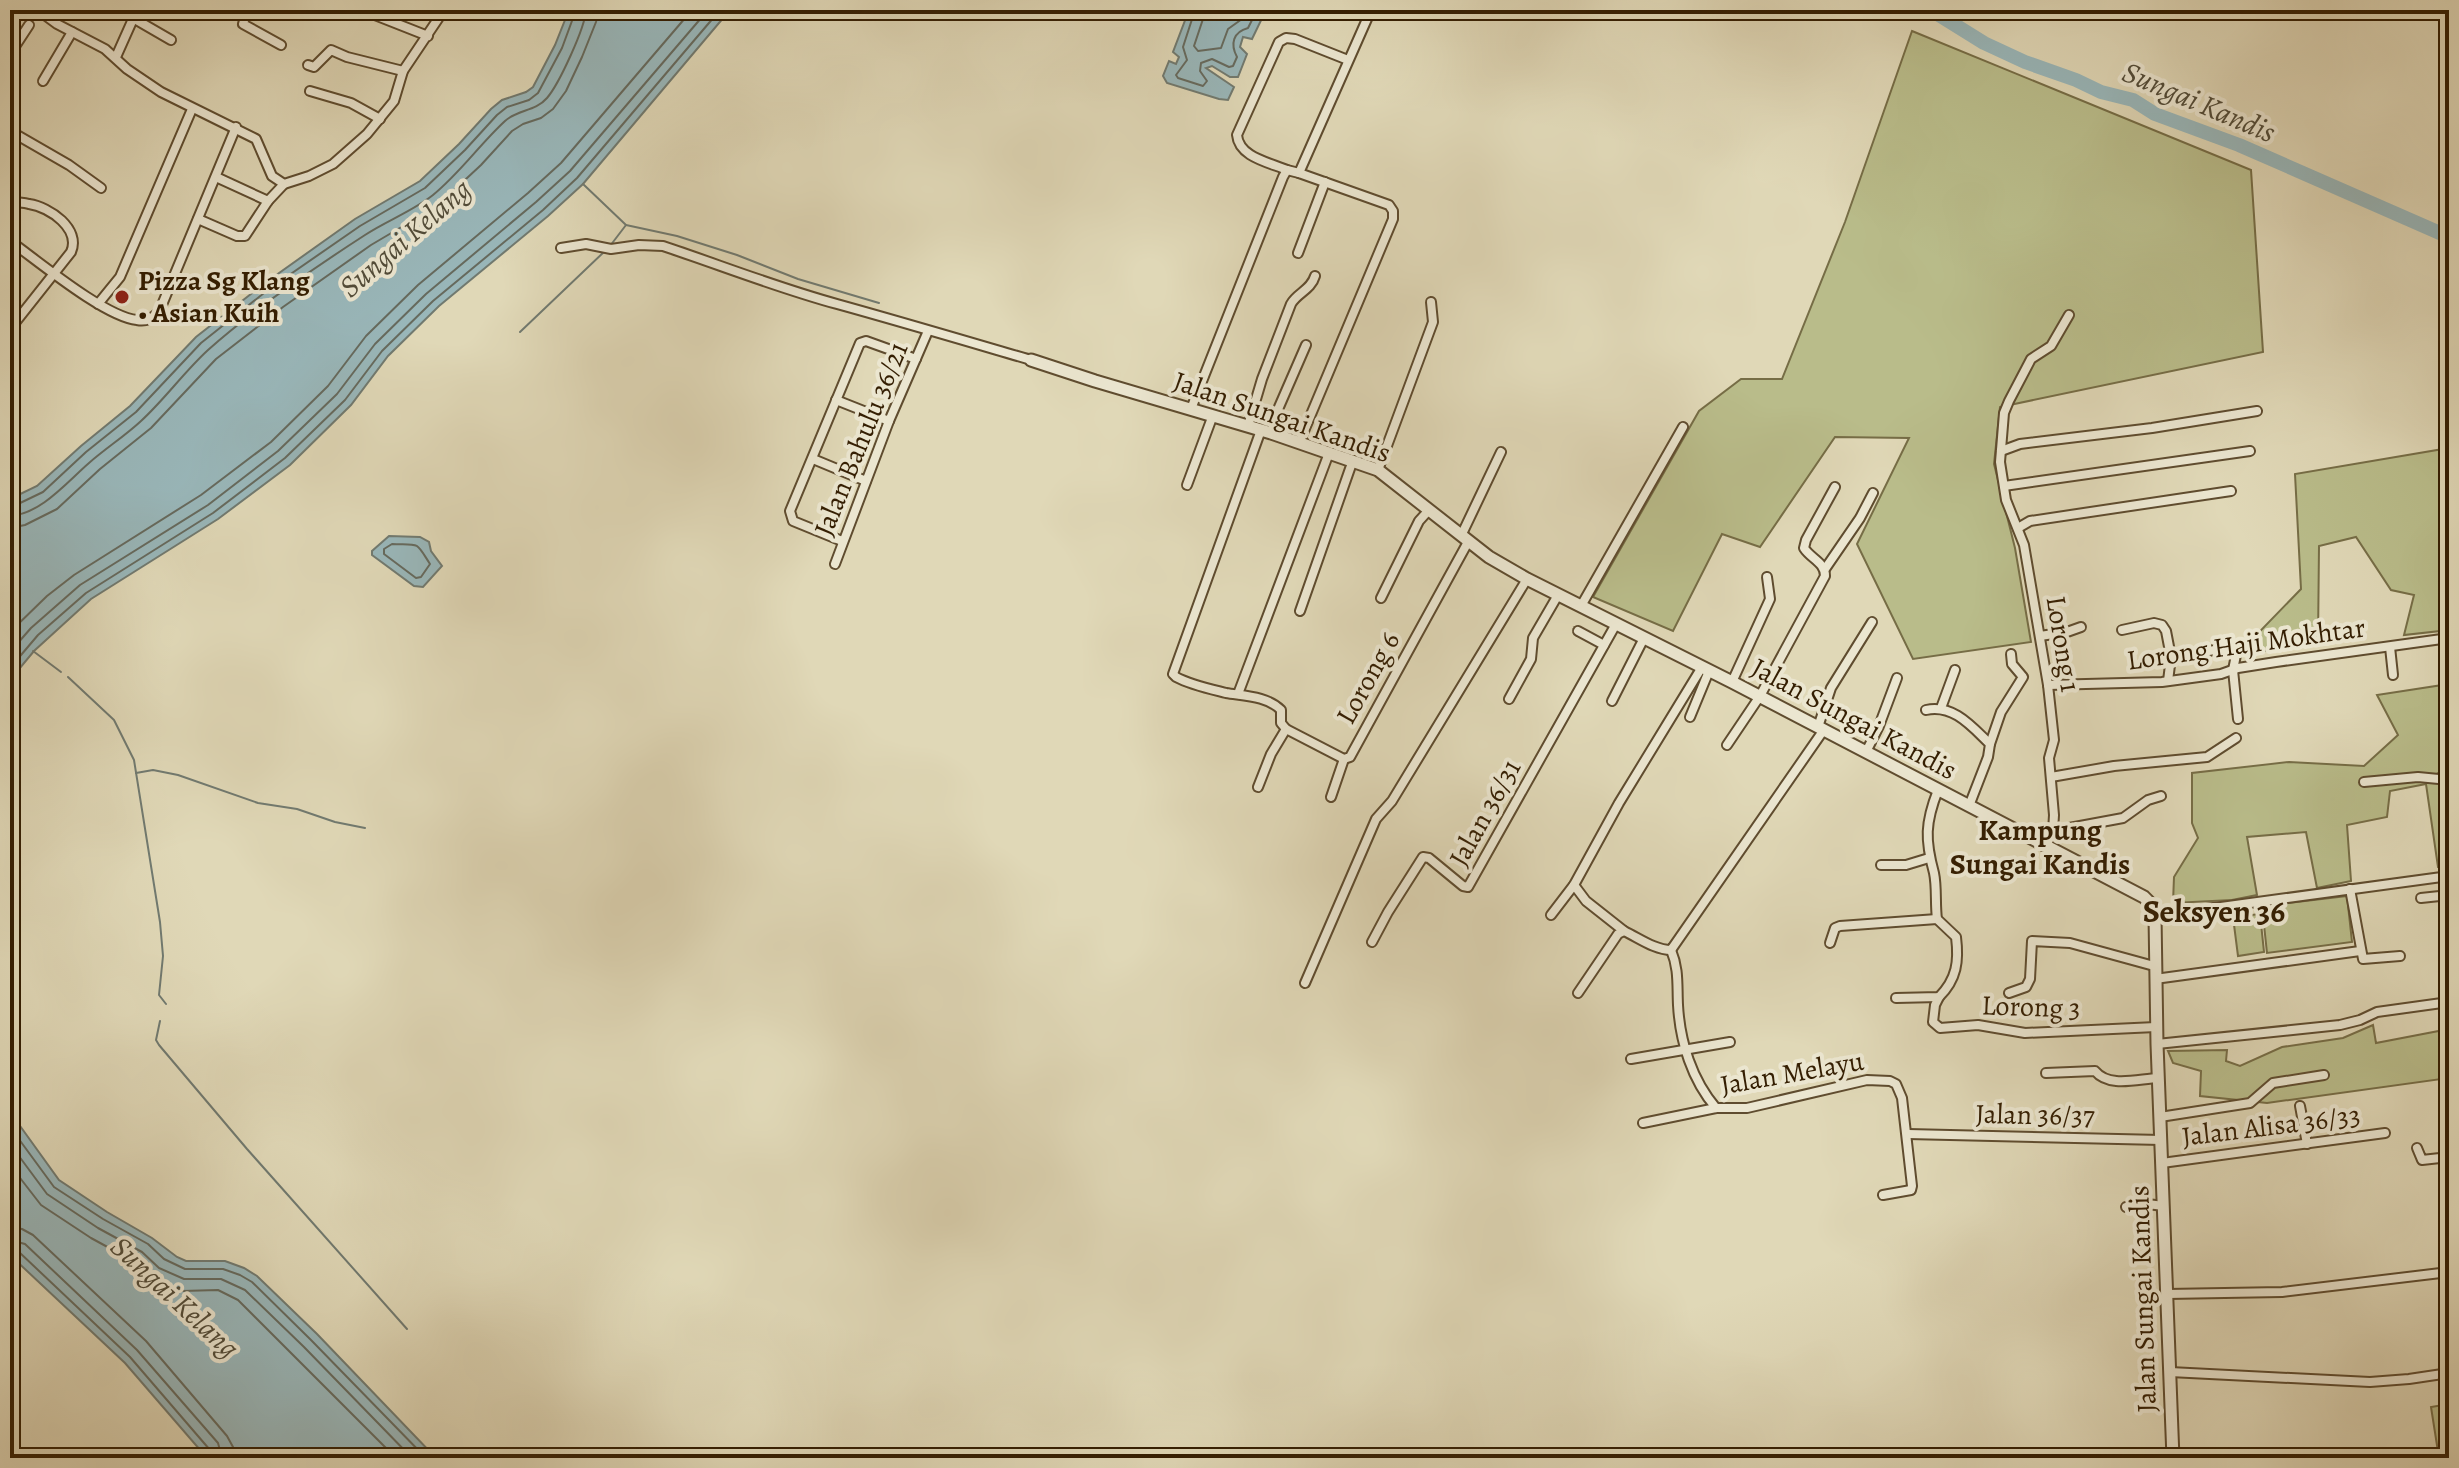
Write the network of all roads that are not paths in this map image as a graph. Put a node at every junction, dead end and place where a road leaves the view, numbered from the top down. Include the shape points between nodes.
1 (38, 10) edge
2 (58, 10) edge
3 (247, 10) edge
4 (362, 10) edge
5 (444, 10) edge
6 (1371, 10) edge
7 (135, 14) edge
8 (52, 20) junction
9 (29, 25) dead end
10 (72, 32) junction
11 (428, 36) junction
12 (171, 40) dead end
13 (281, 45) dead end
14 (10, 54) edge
15 (116, 57) junction
16 (1348, 60) junction
17 (308, 65) dead end
18 (403, 71) junction
19 (43, 81) dead end
20 (310, 91) dead end
21 (192, 109) junction
22 (380, 119) junction
23 (236, 127) junction
24 (10, 131) edge
25 (1287, 170) junction
26 (1299, 173) junction
27 (216, 177) junction
28 (1325, 182) junction
29 (284, 184) junction
30 (101, 188) dead end
31 (10, 201) edge
32 (268, 201) junction
33 (198, 219) junction
34 (10, 241) edge
35 (561, 248) dead end
36 (1298, 253) dead end
37 (54, 273) junction
38 (1315, 276) dead end
39 (1431, 302) dead end
40 (98, 304) junction
41 (2069, 315) dead end
42 (10, 329) edge
43 (928, 331) junction
44 (1306, 345) dead end
45 (916, 359) junction
46 (1031, 360) joint
47 (836, 400) junction
48 (1191, 409) junction
49 (2257, 411) dead end
50 (1213, 415) junction
51 (889, 421) junction
52 (1248, 426) junction
53 (1683, 427) dead end
54 (1266, 432) junction
55 (1299, 443) junction
56 (2001, 451) junction
57 (2250, 451) dead end
58 (1501, 452) dead end
59 (1329, 453) junction
60 (813, 459) junction
61 (1353, 460) junction
62 (1378, 470) junction
63 (866, 481) junction
64 (1187, 485) dead end
65 (2004, 486) junction
66 (1835, 487) dead end
67 (2231, 491) dead end
68 (1873, 493) dead end
69 (1429, 510) junction
70 (2018, 528) junction
71 (1464, 539) junction
72 (842, 541) junction
73 (835, 564) dead end
74 (1825, 569) junction
75 (1767, 577) dead end
76 (1527, 579) junction
77 (1558, 595) junction
78 (1381, 598) dead end
79 (1581, 606) junction
80 (1300, 611) dead end
81 (1872, 622) dead end
82 (1616, 624) junction
83 (2081, 627) dead end
84 (2122, 630) dead end
85 (1578, 631) dead end
86 (2040, 636) junction
87 (1644, 638) junction
88 (2449, 638) edge
89 (1604, 645) junction
90 (2235, 645) dead end
91 (2390, 647) junction
92 (2221, 649) dead end
93 (2011, 654) dead end
94 (2171, 657) junction
95 (1705, 669) junction
96 (1955, 670) dead end
97 (2233, 670) junction
98 (2393, 675) dead end
99 (1897, 678) dead end
100 (2168, 681) junction
101 (1732, 682) junction
102 (2048, 685) junction
103 (1238, 694) junction
104 (1760, 696) junction
105 (1509, 699) dead end
106 (1612, 701) dead end
107 (1941, 708) junction
108 (1926, 710) dead end
109 (1690, 717) dead end
110 (2238, 719) dead end
111 (1286, 729) junction
112 (1821, 729) junction
113 (2236, 738) dead end
114 (1990, 744) junction
115 (1727, 745) dead end
116 (1866, 752) junction
117 (1344, 759) junction
118 (2051, 777) junction
119 (2449, 780) edge
120 (2364, 782) dead end
121 (1258, 787) dead end
122 (1938, 790) junction
123 (2161, 796) dead end
124 (1331, 797) dead end
125 (1969, 806) junction
126 (2053, 831) junction
127 (2046, 846) junction
128 (1929, 858) junction
129 (1881, 865) dead end
130 (2449, 876) edge
131 (1574, 885) junction
132 (2350, 889) junction
133 (2449, 895) edge
134 (2421, 898) dead end
135 (1551, 915) dead end
136 (2155, 916) junction
137 (1937, 919) junction
138 (1624, 931) junction
139 (1372, 942) dead end
140 (1830, 943) dead end
141 (1671, 950) junction
142 (2360, 951) junction
143 (2400, 956) dead end
144 (2154, 966) junction
145 (2155, 979) junction
146 (1305, 983) dead end
147 (1578, 993) dead end
148 (2009, 993) dead end
149 (1939, 997) junction
150 (1896, 998) dead end
151 (2449, 1002) edge
152 (2156, 1027) junction
153 (1730, 1042) dead end
154 (2157, 1044) junction
155 (1685, 1050) junction
156 (1631, 1059) dead end
157 (2046, 1073) dead end
158 (2324, 1075) dead end
159 (2158, 1078) junction
160 (1709, 1100) junction
161 (2300, 1106) dead end
162 (1716, 1108) junction
163 (1705, 1111) junction
164 (2160, 1117) junction
165 (1643, 1123) dead end
166 (2385, 1133) dead end
167 (1908, 1134) junction
168 (2161, 1140) junction
169 (2307, 1144) junction
170 (2417, 1148) dead end
171 (2449, 1157) edge
172 (2162, 1163) junction
173 (1883, 1195) dead end
174 (2164, 1206) junction
175 (2126, 1207) dead end
176 (2449, 1272) edge
177 (2167, 1294) junction
178 (2170, 1372) junction
179 (2449, 1373) edge
180 (2173, 1458) edge

1 - 8 street
2 - 8 street
3 - 13 street via 243,24
4 - 11 street
5 - 11 street
6 - 16 street
7 - 12 street
7 - 15 street
8 - 10 street
9 - 14 street
10 - 15 street
10 - 19 street
11 - 18 street
15 - 21 street via 142,80
16 - 25 street via 1295,39 1279,42 1237,140 1245,152
16 - 26 street
17 - 18 street via 314,67 331,50
18 - 22 street via 394,101
20 - 22 street via 351,103
21 - 23 street
21 - 40 street via 120,277
22 - 29 street via 333,164
23 - 27 street
23 - 29 street via 256,139 272,176
24 - 30 street
25 - 26 street
25 - 48 street
26 - 28 street
27 - 32 street
27 - 33 street
28 - 36 street
28 - 55 street via 1389,205 1393,219
29 - 32 street
31 - 37 street via 39,207 73,234 71,252
32 - 33 street via 250,232 241,237
33 - 40 street via 159,312 151,319 138,321
34 - 37 street
35 - 43 street via 663,246
37 - 40 street
37 - 42 street
38 - 52 street via 1291,304
39 - 62 street via 1433,322
41 - 56 street, Lorong 1 via 2051,346 2031,359 2009,401
43 - 45 street, Jalan Bahulu 36/21
43 - 46 street
44 - 54 street
45 - 47 street via 862,341
45 - 51 street, Jalan Bahulu 36/21
46 - 48 street, Jalan Sungai Kandis
47 - 51 street
47 - 60 street
48 - 50 street, Jalan Sungai Kandis
49 - 56 street
50 - 52 street, Jalan Sungai Kandis
50 - 64 street
51 - 63 street, Jalan Bahulu 36/21
52 - 54 street, Jalan Sungai Kandis
53 - 79 street
54 - 55 street, Jalan Sungai Kandis
54 - 103 street via 1173,674
55 - 59 street, Jalan Sungai Kandis
56 - 65 street, Lorong 1
57 - 65 street
58 - 71 street, Lorong 6
59 - 61 street, Jalan Sungai Kandis
59 - 103 street
60 - 63 street
60 - 72 street via 790,517
61 - 62 street, Jalan Sungai Kandis
61 - 80 street
62 - 69 street, Jalan Sungai Kandis
63 - 72 street, Jalan Bahulu 36/21
65 - 70 street, Lorong 1
66 - 74 street via 1804,548
67 - 70 street via 2030,521
68 - 74 street
69 - 71 street, Jalan Sungai Kandis
69 - 78 street
70 - 86 street, Lorong 1
71 - 76 street, Jalan Sungai Kandis
71 - 117 street, Lorong 6 via 1350,757
72 - 73 street, Jalan Bahulu 36/21
74 - 104 street
75 - 101 street via 1770,599
76 - 77 street, Jalan Sungai Kandis
76 - 146 street via 1376,819
77 - 79 street, Jalan Sungai Kandis
77 - 105 street via 1533,638 1531,659
79 - 82 street, Jalan Sungai Kandis
81 - 112 street via 1831,688
82 - 87 street, Jalan Sungai Kandis
82 - 89 street, Jalan 36/31
83 - 86 street
84 - 94 street via 2162,625
85 - 89 street
86 - 102 street, Lorong 1
87 - 95 street, Jalan Sungai Kandis
87 - 106 street
88 - 91 street, Lorong Haji Mokhtar
89 - 139 street, Jalan 36/31 via 1468,887 1423,857
90 - 97 street
91 - 97 street, Lorong Haji Mokhtar
91 - 98 street
92 - 94 street
93 - 114 street via 2023,677 2001,712
94 - 100 street
95 - 101 street, Jalan Sungai Kandis
95 - 109 street
95 - 131 street via 1619,803
96 - 107 street
97 - 100 street, Lorong Haji Mokhtar
97 - 110 street
99 - 116 street
100 - 102 street, Lorong Haji Mokhtar
101 - 104 street, Jalan Sungai Kandis
102 - 118 street, Lorong 1 via 2054,740
103 - 111 street, Lorong 6 via 1275,704
104 - 112 street, Jalan Sungai Kandis
104 - 115 street
107 - 108 street
107 - 114 street via 1960,716
111 - 117 street, Lorong 6
111 - 121 street
112 - 116 street, Jalan Sungai Kandis
112 - 141 street
113 - 118 street via 2207,757
114 - 125 street
116 - 122 street, Jalan Sungai Kandis
117 - 124 street
118 - 126 street, Lorong 1
119 - 120 street
122 - 125 street, Jalan Sungai Kandis
122 - 128 street, Lorong 3 via 1927,828
123 - 126 street via 2123,818
125 - 127 street, Jalan Sungai Kandis
126 - 127 street, Lorong 1
127 - 136 street, Jalan Sungai Kandis via 2130,888 2151,904
128 - 129 street
128 - 137 street, Lorong 3
130 - 132 street
131 - 135 street
131 - 138 street
132 - 136 street
132 - 142 street
133 - 134 street
136 - 144 street, Jalan Sungai Kandis
137 - 140 street via 1840,926
137 - 149 street, Lorong 3 via 1956,937 1958,953 1954,979
138 - 141 street
138 - 147 street
141 - 155 street via 1677,963
142 - 143 street via 2367,960
142 - 145 street
144 - 145 street, Jalan Sungai Kandis
144 - 148 street via 2070,943 2032,941 2030,979 2026,987
145 - 152 street, Jalan Sungai Kandis
149 - 150 street
149 - 152 street, Lorong 3 via 1933,1022 1940,1028 1978,1025 2025,1033
151 - 154 street via 2377,1012 2340,1025
152 - 154 street, Jalan Sungai Kandis
153 - 155 street
154 - 159 street, Jalan Sungai Kandis
155 - 156 street
155 - 160 street
157 - 159 street via 2095,1071 2111,1082
158 - 164 street via 2273,1083 2250,1103
159 - 164 street, Jalan Sungai Kandis
160 - 162 street
160 - 163 street
161 - 169 street
162 - 163 street, Jalan Melayu
162 - 167 street, Jalan Melayu via 1747,1108 1867,1080 1890,1081 1899,1088
163 - 165 street, Jalan Melayu
164 - 168 street, Jalan Sungai Kandis
166 - 169 street, Jalan Alisa 36/33
167 - 168 street, Jalan 36/37
167 - 173 street, Jalan Melayu via 1911,1190
168 - 172 street, Jalan Sungai Kandis
169 - 172 street, Jalan Alisa 36/33
170 - 171 street via 2422,1160
172 - 174 street, Jalan Sungai Kandis
174 - 175 street
174 - 177 street, Jalan Sungai Kandis
176 - 177 street via 2282,1292
177 - 178 street, Jalan Sungai Kandis
178 - 179 street via 2370,1382
178 - 180 street, Jalan Sungai Kandis

